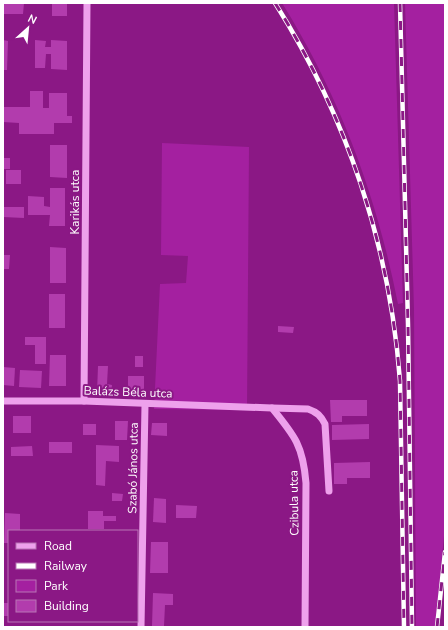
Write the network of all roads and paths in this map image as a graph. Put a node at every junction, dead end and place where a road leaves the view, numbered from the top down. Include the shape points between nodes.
1 (87, 3) edge
2 (3, 401) edge
3 (84, 401) junction
4 (145, 404) junction
5 (272, 408) junction
6 (329, 491) dead end
7 (140, 559) edge
8 (141, 627) edge
9 (305, 627) edge

1 - 3 street, Karikás utca
2 - 3 street, Balázs Béla utca
3 - 4 street, Balázs Béla utca
4 - 5 street, Balázs Béla utca
4 - 7 street, Szabó János utca
5 - 6 street via 308,409 322,418 325,424
5 - 9 street, Czibula utca via 293,433 304,460
7 - 8 street, Szabó János utca

